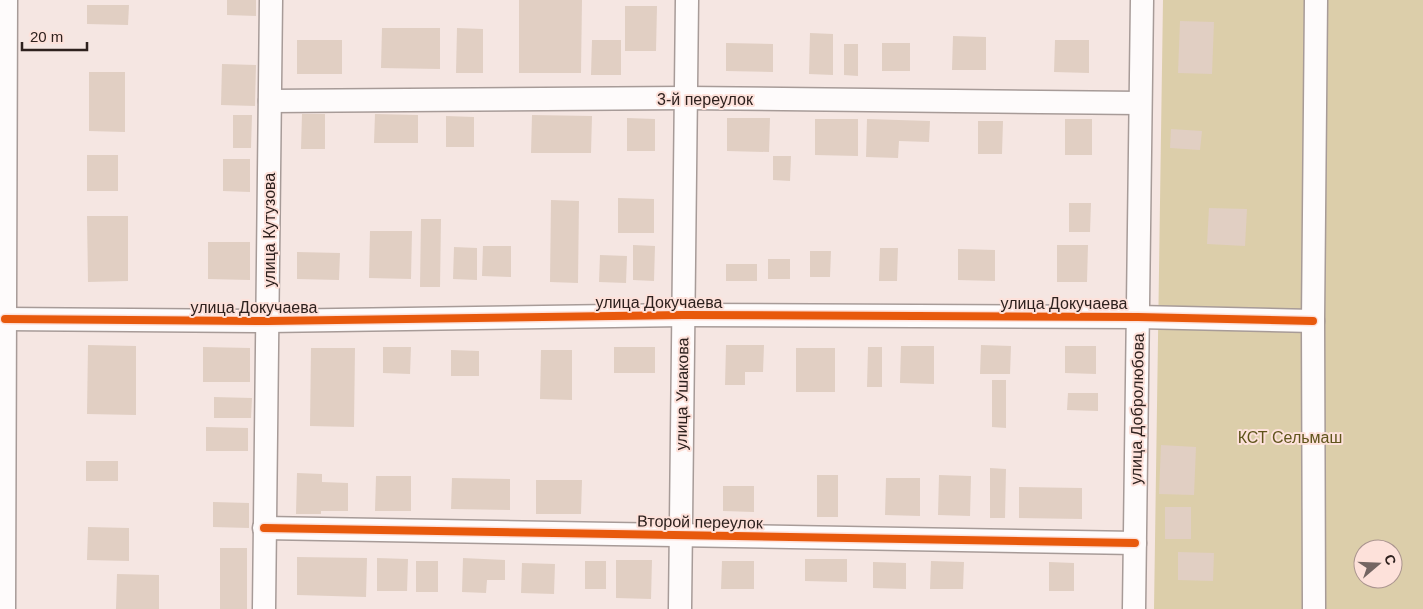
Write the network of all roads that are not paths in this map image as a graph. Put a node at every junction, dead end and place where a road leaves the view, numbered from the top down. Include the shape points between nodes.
1 (6, 0) edge
2 (271, 0) edge
3 (687, 0) edge
4 (1142, 0) edge
5 (1316, 0) edge
6 (686, 98) junction
7 (270, 101) junction
8 (1140, 103) junction
9 (683, 316) junction
10 (1138, 317) junction
11 (5, 319) junction
12 (1313, 321) junction
13 (268, 322) junction
14 (264, 528) junction
15 (680, 536) junction
16 (1135, 543) junction
17 (4, 609) edge
18 (264, 609) edge
19 (680, 609) edge
20 (1134, 609) edge
21 (1314, 609) edge

1 - 11 street
2 - 7 street, улица Кутузова
3 - 6 street, улица Ушакова
4 - 8 street, улица Добролюбова
5 - 12 street
6 - 7 street, 3-й переулок
6 - 8 street, 3-й переулок
6 - 9 street, улица Ушакова
7 - 13 street, улица Кутузова
8 - 10 street, улица Добролюбова
9 - 10 street, улица Докучаева
9 - 13 street, улица Докучаева
9 - 15 street, улица Ушакова
10 - 12 street, улица Докучаева
10 - 16 street, улица Добролюбова
11 - 13 street, улица Докучаева
11 - 17 street
12 - 21 street
13 - 14 street, улица Кутузова
14 - 15 street, Второй переулок
14 - 18 street, улица Кутузова
15 - 16 street, Второй переулок
15 - 19 street, улица Ушакова
16 - 20 street, улица Добролюбова

